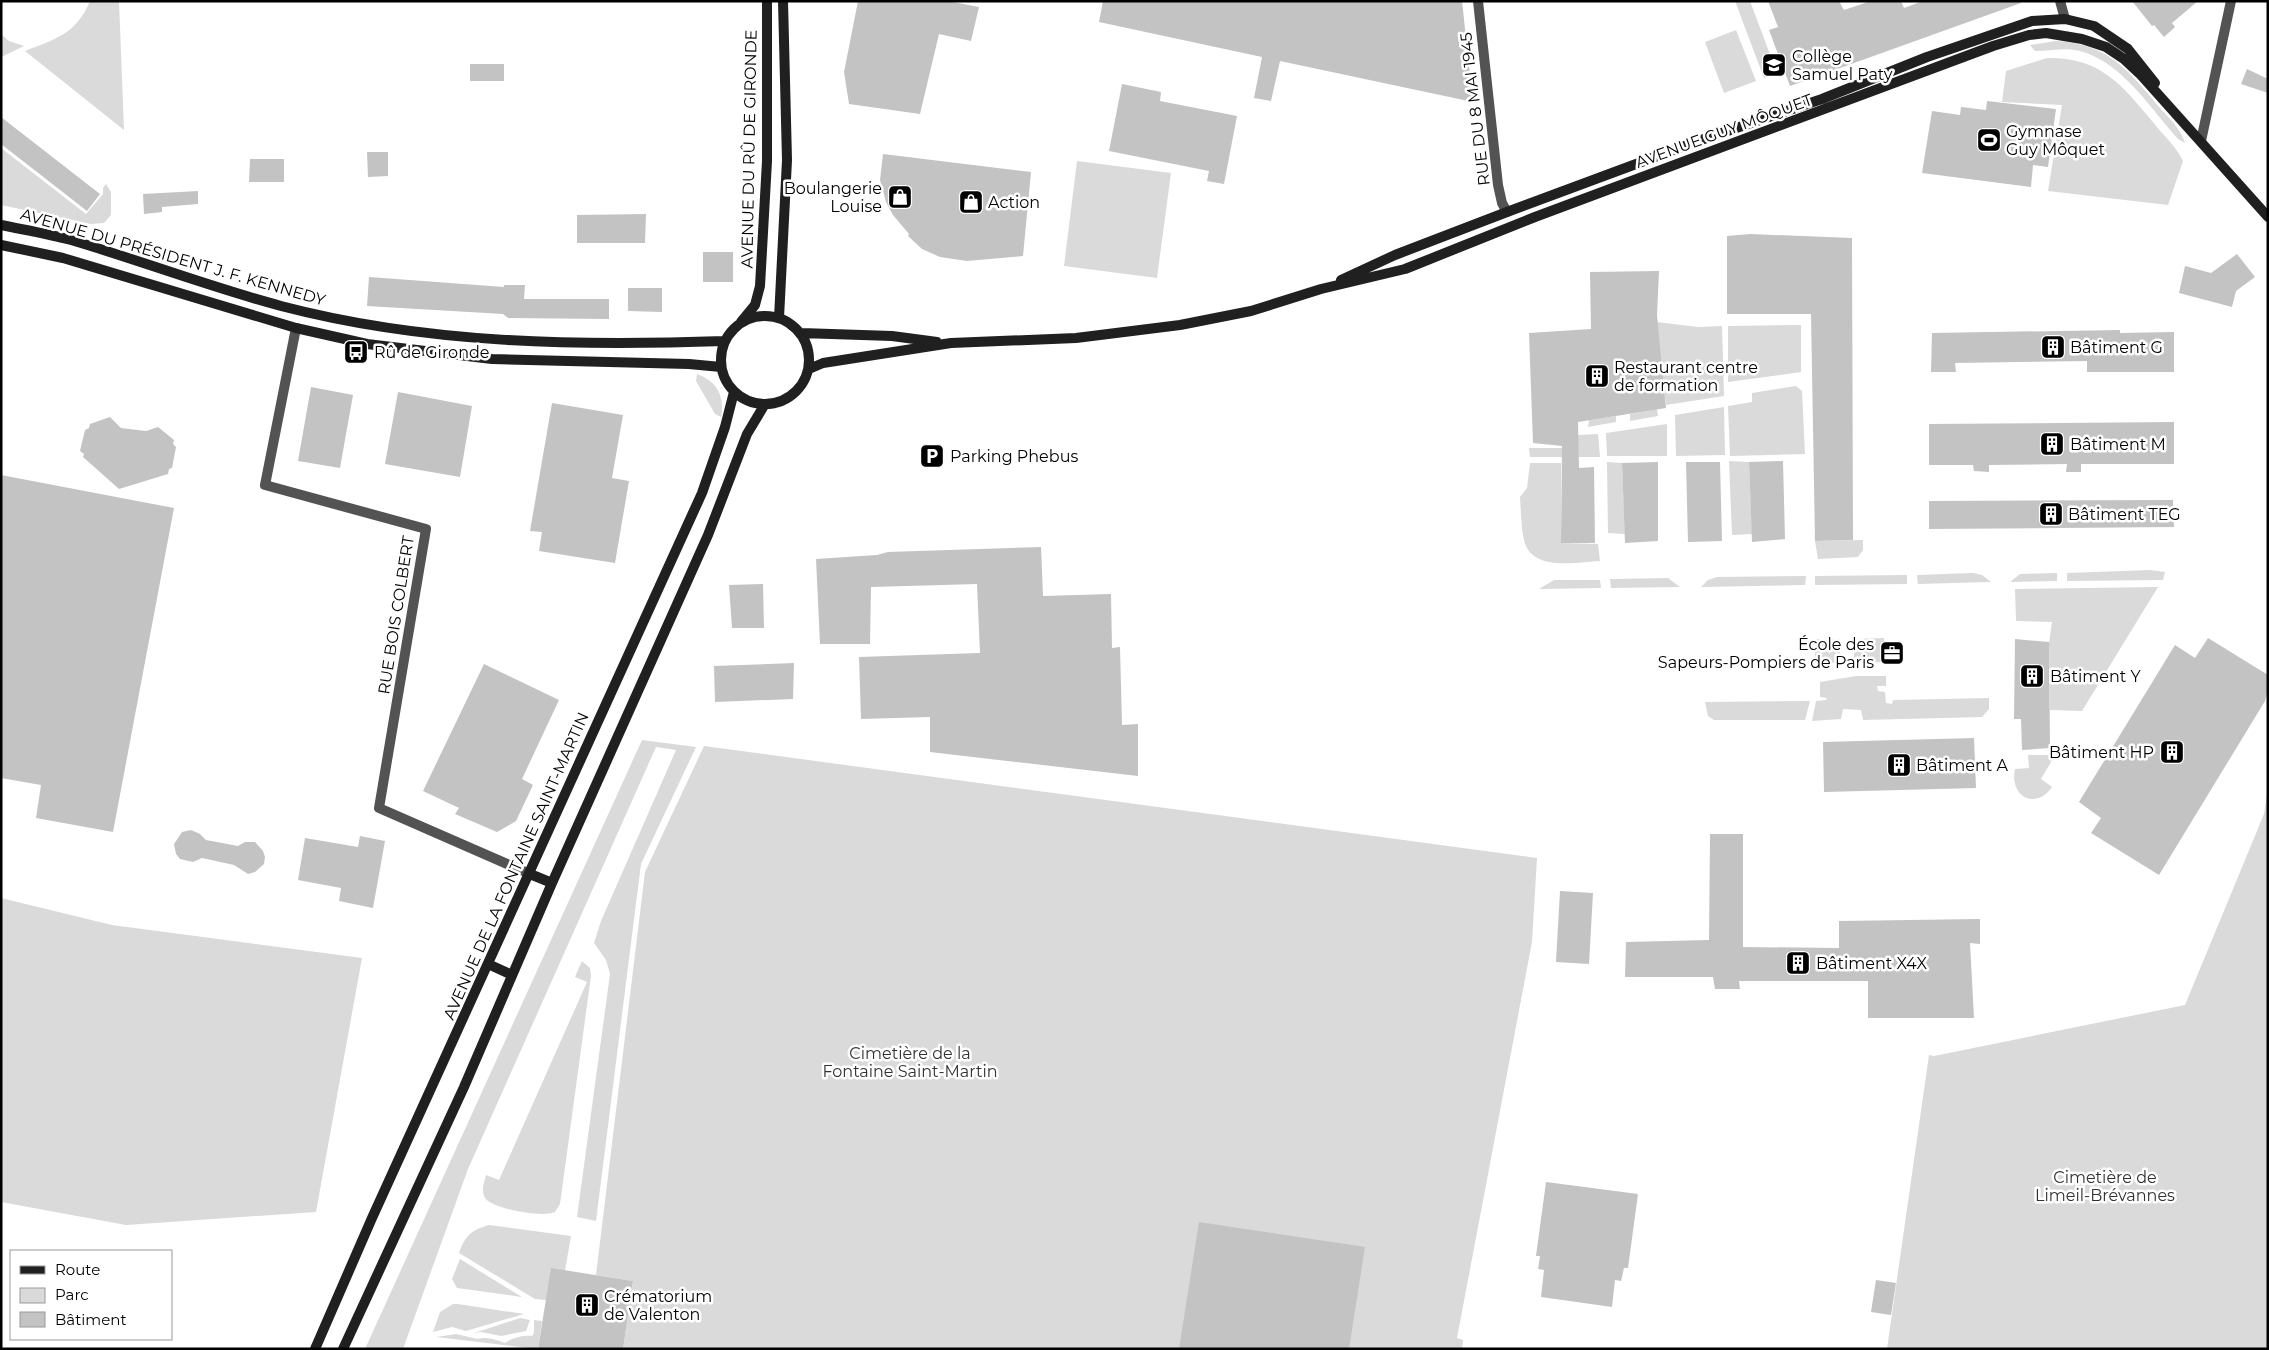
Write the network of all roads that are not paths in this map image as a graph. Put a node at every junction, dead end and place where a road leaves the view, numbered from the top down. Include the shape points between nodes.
1 (767, 1) edge
2 (784, 1) edge
3 (1478, 1) edge
4 (2060, 1) edge
5 (2231, 1) edge
6 (2065, 19) junction
7 (2046, 33) junction
8 (2082, 38) junction
9 (2174, 111) junction
10 (2201, 140) junction
11 (1507, 212) junction
12 (2268, 217) edge
13 (1, 225) edge
14 (1, 244) edge
15 (1321, 289) junction
16 (779, 318) junction
17 (741, 322) junction
18 (296, 328) junction
19 (801, 334) junction
20 (725, 341) junction
21 (951, 343) junction
22 (721, 367) junction
23 (809, 368) junction
24 (734, 392) junction
25 (765, 404) junction
26 (530, 874) junction
27 (552, 883) junction
28 (488, 964) junction
29 (512, 975) junction
30 (315, 1349) edge
31 (343, 1349) edge

1 - 17 main road, AVENUE DU RÛ DE GIRONDE via 766,162 760,286 756,305
2 - 16 main road, AVENUE DU RÛ DE GIRONDE via 787,160
3 - 11 street, RUE DU 8 MAI 1945 via 1498,185
4 - 6 street
5 - 10 street
6 - 7 main road
6 - 8 main road
6 - 9 main road, AVENUE GUY MÔQUET via 2094,26 2128,49
6 - 11 main road, AVENUE GUY MÔQUET via 2032,21 2005,30
7 - 8 main road, AVENUE GUY MÔQUET
7 - 15 main road, AVENUE GUY MÔQUET via 1985,49 1535,217 1405,269
8 - 9 main road, AVENUE GUY MÔQUET via 2106,47 2124,60
9 - 10 main road
10 - 12 main road
11 - 15 main road, AVENUE GUY MÔQUET via 1395,254
13 - 20 main road, AVENUE DU PRÉSIDENT J. F. KENNEDY via 69,240 281,306 390,329 494,340 590,344
14 - 18 main road, AVENUE DU PRÉSIDENT J. F. KENNEDY via 64,258
15 - 21 main road, AVENUE GUY MÔQUET via 1251,311 1180,325 1076,338
16 - 17 main road via 753,317
16 - 19 main road
17 - 20 main road
18 - 22 main road, AVENUE DU PRÉSIDENT J. F. KENNEDY via 386,347 492,359
18 - 26 street, RUE BOIS COLBERT via 265,485 426,529 379,808
19 - 21 main road, AVENUE GUY MÔQUET via 892,336
19 - 23 main road via 807,344
20 - 22 main road
21 - 23 main road, AVENUE GUY MÔQUET
22 - 24 main road
23 - 25 main road via 805,380 793,394 777,403
24 - 25 main road via 749,401
24 - 26 main road, AVENUE DE LA FONTAINE SAINT-MARTIN via 702,493
25 - 27 main road via 747,434 708,535
26 - 27 main road
26 - 28 main road, AVENUE DE LA FONTAINE SAINT-MARTIN
27 - 29 main road
28 - 29 main road
28 - 30 main road, AVENUE DE LA FONTAINE SAINT-MARTIN
29 - 31 main road

